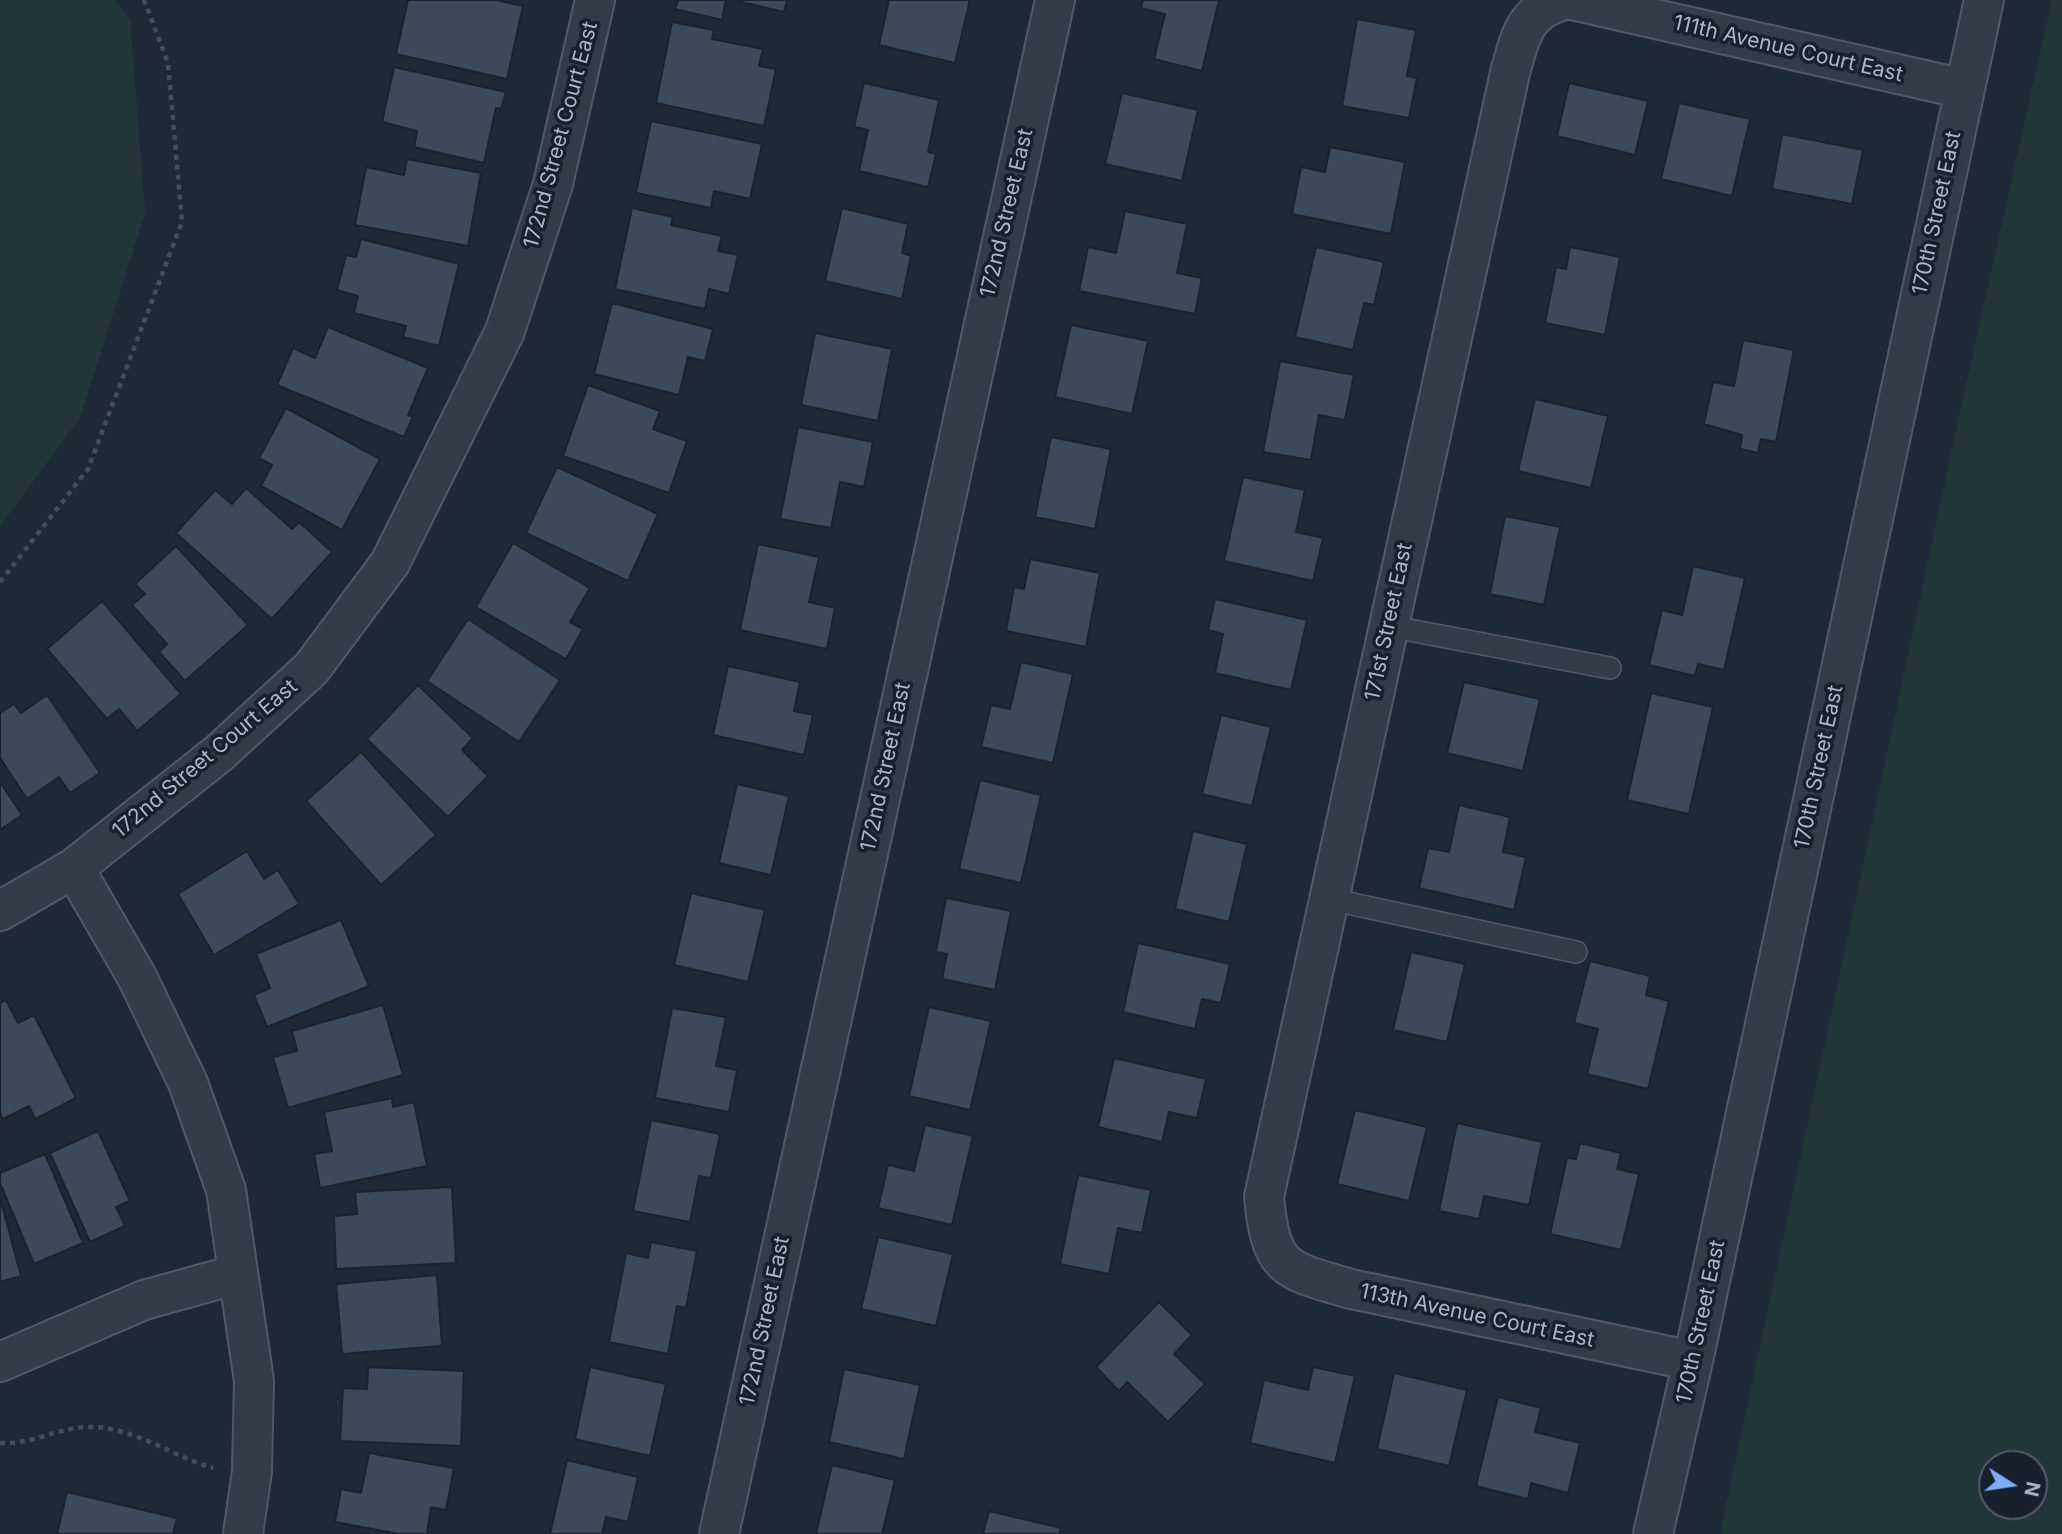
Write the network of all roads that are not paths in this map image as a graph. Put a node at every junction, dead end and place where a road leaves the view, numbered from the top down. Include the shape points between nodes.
1 (596, 0) edge
2 (1055, 0) edge
3 (1984, 0) edge
4 (1560, 2) edge
5 (1964, 89) junction
6 (1388, 626) junction
7 (1610, 668) dead end
8 (74, 868) junction
9 (1329, 899) junction
10 (0, 911) edge
11 (1576, 952) dead end
12 (1272, 1248) joint
13 (238, 1273) junction
14 (1693, 1361) junction
15 (0, 1362) edge
16 (243, 1534) edge
17 (719, 1534) edge
18 (1653, 1534) edge

1 - 8 street, 172nd Street Court East via 553,184 505,331 390,563 311,669 218,754
2 - 17 street, 172nd Street East
3 - 5 street, 170th Street East
4 - 5 street, 111th Avenue Court East
4 - 6 street, 171st Street East via 1522,30 1510,73
5 - 14 street, 170th Street East
6 - 7 lane
6 - 9 street, 171st Street East
8 - 10 street, 172nd Street Court East
8 - 13 street via 136,977 188,1083 226,1190
9 - 11 lane
9 - 12 street, 171st Street East via 1264,1197
12 - 14 street, 113th Avenue Court East via 1305,1276 1352,1289
13 - 15 street via 144,1300
13 - 16 street via 254,1381 252,1471
14 - 18 street, 170th Street East

